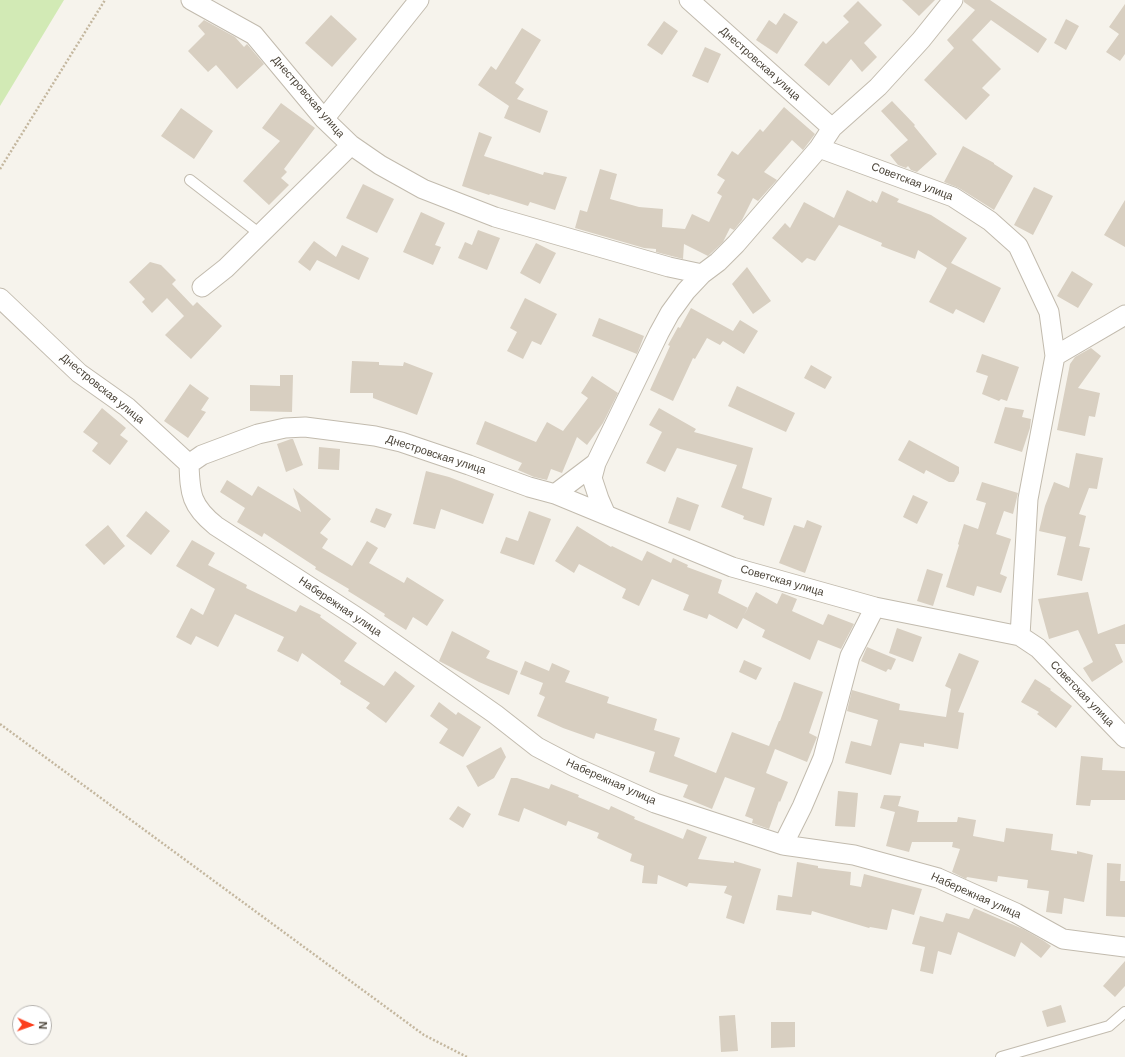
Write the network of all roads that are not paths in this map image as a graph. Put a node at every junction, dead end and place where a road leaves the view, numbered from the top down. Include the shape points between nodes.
1 (191, 0) edge
2 (419, 0) edge
3 (689, 0) edge
4 (953, 0) edge
5 (324, 119) junction
6 (832, 128) junction
7 (351, 145) junction
8 (819, 148) junction
9 (190, 180) dead end
10 (260, 234) junction
11 (702, 274) junction
12 (202, 287) dead end
13 (0, 298) edge
14 (1125, 316) edge
15 (1055, 356) junction
16 (596, 463) junction
17 (189, 464) junction
18 (555, 494) junction
19 (606, 515) junction
20 (875, 607) junction
21 (1020, 636) junction
22 (1125, 738) edge
23 (783, 845) junction
24 (1125, 947) edge
25 (1125, 1012) edge
26 (1001, 1057) edge

1 - 5 street, Днестровская улица via 254,34
2 - 5 street
3 - 6 street, Днестровская улица
4 - 6 street via 878,87
5 - 7 street, Днестровская улица
6 - 8 street
7 - 10 street
7 - 11 street, Днестровская улица via 423,189 495,217 669,267
8 - 11 street via 736,244
8 - 15 street, Советская улица via 953,197 990,221 1018,246 1048,312
9 - 10 lane
10 - 12 street via 226,268
11 - 16 street via 670,313
13 - 17 street, Днестровская улица via 79,373 127,407
14 - 15 street
15 - 21 street, Советская улица via 1028,499
16 - 18 street
16 - 19 street via 592,478
17 - 18 street, Днестровская улица via 202,455 258,434 305,427 401,442
17 - 23 street, Набережная улица via 190,488 203,516 356,616 495,714 537,747 655,803
18 - 19 street, Советская улица
19 - 20 street, Советская улица via 732,567
20 - 21 street, Советская улица
20 - 23 street via 850,656 823,758
21 - 22 street, Советская улица via 1038,648
23 - 24 street, Набережная улица via 854,854 938,878 1016,913 1063,939
25 - 26 lane via 1109,1026

